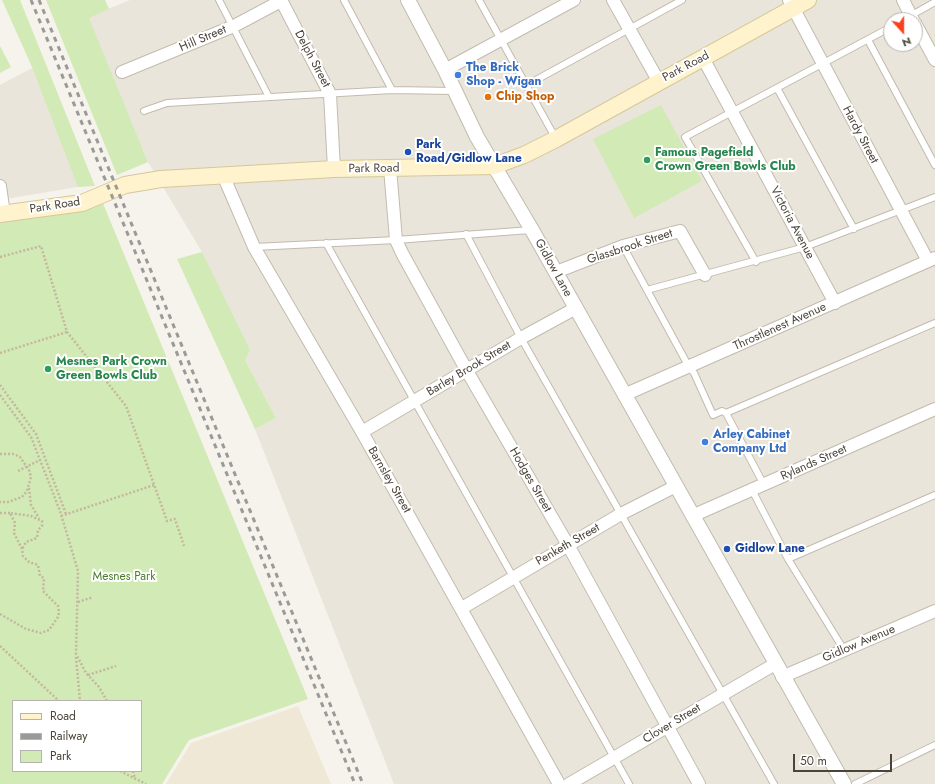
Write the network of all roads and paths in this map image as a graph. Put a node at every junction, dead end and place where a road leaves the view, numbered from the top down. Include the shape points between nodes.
1 (219, 0) edge
2 (281, 0) edge
3 (344, 0) edge
4 (408, 0) edge
5 (479, 0) edge
6 (574, 0) edge
7 (613, 0) edge
8 (682, 0) edge
9 (808, 0) edge
10 (903, 0) edge
11 (935, 2) edge
12 (791, 4) edge
13 (908, 12) edge
14 (922, 12) edge
15 (234, 26) junction
16 (629, 29) junction
17 (883, 32) edge
18 (500, 40) junction
19 (868, 40) junction
20 (923, 40) edge
21 (703, 58) junction
22 (935, 60) edge
23 (822, 64) junction
24 (445, 70) junction
25 (122, 72) dead end
26 (659, 82) junction
27 (525, 86) junction
28 (777, 88) junction
29 (392, 90) junction
30 (456, 91) junction
31 (330, 94) junction
32 (269, 97) junction
33 (144, 112) dead end
34 (732, 112) junction
35 (556, 139) junction
36 (935, 165) edge
37 (494, 166) junction
38 (390, 168) junction
39 (334, 169) junction
40 (224, 175) junction
41 (0, 186) edge
42 (935, 197) edge
43 (900, 210) junction
44 (2, 214) edge
45 (854, 229) junction
46 (532, 230) junction
47 (466, 234) junction
48 (396, 240) junction
49 (326, 243) junction
50 (623, 246) junction
51 (254, 247) junction
52 (805, 247) junction
53 (0, 257) edge
54 (932, 260) edge
55 (756, 262) junction
56 (556, 272) junction
57 (705, 275) junction
58 (646, 290) junction
59 (835, 303) junction
60 (576, 308) junction
61 (935, 323) edge
62 (67, 332) junction
63 (522, 338) junction
64 (0, 353) edge
65 (689, 366) junction
66 (467, 370) junction
67 (0, 385) edge
68 (624, 394) junction
69 (0, 396) edge
70 (413, 402) junction
71 (935, 409) edge
72 (726, 413) junction
73 (362, 432) junction
74 (0, 454) edge
75 (40, 460) junction
76 (28, 466) junction
77 (18, 471) dead end
78 (30, 484) junction
79 (154, 485) junction
80 (676, 486) junction
81 (758, 487) junction
82 (935, 495) edge
83 (0, 502) edge
84 (0, 513) edge
85 (10, 513) junction
86 (66, 514) junction
87 (622, 514) junction
88 (61, 516) junction
89 (692, 516) junction
90 (40, 519) junction
91 (568, 545) junction
92 (184, 546) dead end
93 (22, 549) junction
94 (788, 559) junction
95 (514, 576) junction
96 (93, 597) dead end
97 (78, 602) junction
98 (462, 608) junction
99 (935, 611) edge
100 (0, 614) edge
101 (0, 646) edge
102 (844, 650) junction
103 (76, 654) junction
104 (116, 666) dead end
105 (779, 671) junction
106 (88, 675) junction
107 (723, 694) junction
108 (58, 700) edge
109 (80, 700) edge
110 (106, 700) edge
111 (667, 727) junction
112 (935, 745) edge
113 (613, 758) junction
114 (122, 772) edge
115 (133, 772) edge
116 (135, 780) junction
117 (146, 784) edge
118 (559, 784) edge
119 (569, 784) edge
120 (629, 784) edge
121 (699, 784) edge
122 (774, 784) edge
123 (844, 784) edge
124 (855, 784) edge

1 - 15 lane
2 - 15 street, Hill Street
2 - 31 street, Delph Street
3 - 29 lane
4 - 24 street, Gidlow Lane
5 - 18 lane
6 - 18 street
7 - 16 street
8 - 16 lane
9 - 12 main road, Park Road
10 - 13 street
11 - 14 lane
12 - 21 main road, Park Road
12 - 23 street, Hardy Street
15 - 25 street, Hill Street
15 - 32 lane
16 - 26 street
16 - 27 lane
17 - 19 lane
18 - 24 street
18 - 27 lane
19 - 23 lane
19 - 36 lane
20 - 22 street
21 - 26 main road, Park Road
21 - 34 street, Victoria Avenue
23 - 28 lane
23 - 43 street, Hardy Street
24 - 30 street, Gidlow Lane
26 - 35 main road, Park Road
27 - 35 lane
28 - 34 lane
28 - 45 lane
29 - 30 lane
29 - 31 lane
30 - 37 street, Gidlow Lane via 476,137
31 - 32 lane
31 - 39 street, Delph Street
32 - 33 lane via 167,103
34 - 52 street, Victoria Avenue
34 - 55 lane via 685,137
35 - 37 main road, Park Road
37 - 38 main road, Park Road
37 - 46 street, Gidlow Lane
38 - 39 main road, Park Road
38 - 48 street, Hodges Street
39 - 40 main road, Park Road
40 - 44 main road, Park Road via 141,181 125,184 82,203
40 - 51 street, Barnsley Street
41 - 44 street
42 - 43 lane
43 - 45 lane
43 - 54 street, Hardy Street
45 - 52 lane
46 - 47 lane
46 - 56 street, Gidlow Lane
47 - 48 lane
47 - 63 lane
48 - 49 lane
48 - 66 street, Hodges Street
49 - 51 lane
49 - 70 lane
50 - 56 street, Glassbrook Street
50 - 57 street, Glassbrook Street via 680,231
50 - 58 lane
51 - 73 street, Barnsley Street
52 - 55 lane
52 - 59 street, Victoria Avenue
53 - 62 path via 41,246
54 - 59 street, Throstlenest Avenue
55 - 57 lane
56 - 60 street, Gidlow Lane
57 - 58 lane
58 - 65 lane
59 - 65 street, Throstlenest Avenue
60 - 63 street, Barley Brook Street
60 - 68 street, Gidlow Lane
61 - 72 lane
62 - 64 path
62 - 79 path via 126,406
63 - 66 street, Barley Brook Street
63 - 87 lane
65 - 68 street, Throstlenest Avenue
65 - 72 lane via 714,414 722,411
66 - 70 street, Barley Brook Street
66 - 91 street, Hodges Street
67 - 86 path via 36,434
68 - 80 street, Gidlow Lane
69 - 75 path via 31,437
70 - 73 street, Barley Brook Street
70 - 95 lane
71 - 81 street, Rylands Street
72 - 81 lane
73 - 98 street, Barnsley Street
74 - 76 path via 20,457
75 - 76 path
75 - 88 path
76 - 77 path
76 - 78 path
78 - 83 path via 27,491 15,501
78 - 90 path via 28,490 31,505
79 - 86 path
79 - 92 path via 167,521 175,518
80 - 87 street, Penketh Street
80 - 89 street, Gidlow Lane
81 - 89 street, Rylands Street
81 - 94 lane
82 - 94 lane
84 - 85 path
85 - 90 path
85 - 93 path via 16,529 14,533
86 - 88 path
87 - 91 street, Penketh Street
87 - 107 lane
88 - 97 path via 78,571
89 - 105 street, Gidlow Lane
90 - 93 path via 42,526 38,530 37,538 26,542
91 - 95 street, Penketh Street
91 - 111 street, Hodges Street
93 - 100 path via 23,556 38,565 40,576 44,578 43,591 58,606 58,617 49,630 41,633 26,629
94 - 102 lane
95 - 98 street, Penketh Street
95 - 113 lane
96 - 97 path
97 - 103 path
98 - 118 street, Barnsley Street
99 - 102 street, Gidlow Avenue
101 - 108 path
102 - 105 street, Gidlow Avenue
103 - 106 path
103 - 109 path
104 - 106 path
105 - 107 street, Clover Street
105 - 123 street, Gidlow Lane
106 - 110 path
107 - 111 street, Clover Street
107 - 122 lane
111 - 113 street, Clover Street
111 - 121 street, Hodges Street
112 - 124 lane
113 - 119 street, Clover Street
113 - 120 lane
114 - 116 path
115 - 116 path
116 - 117 path

